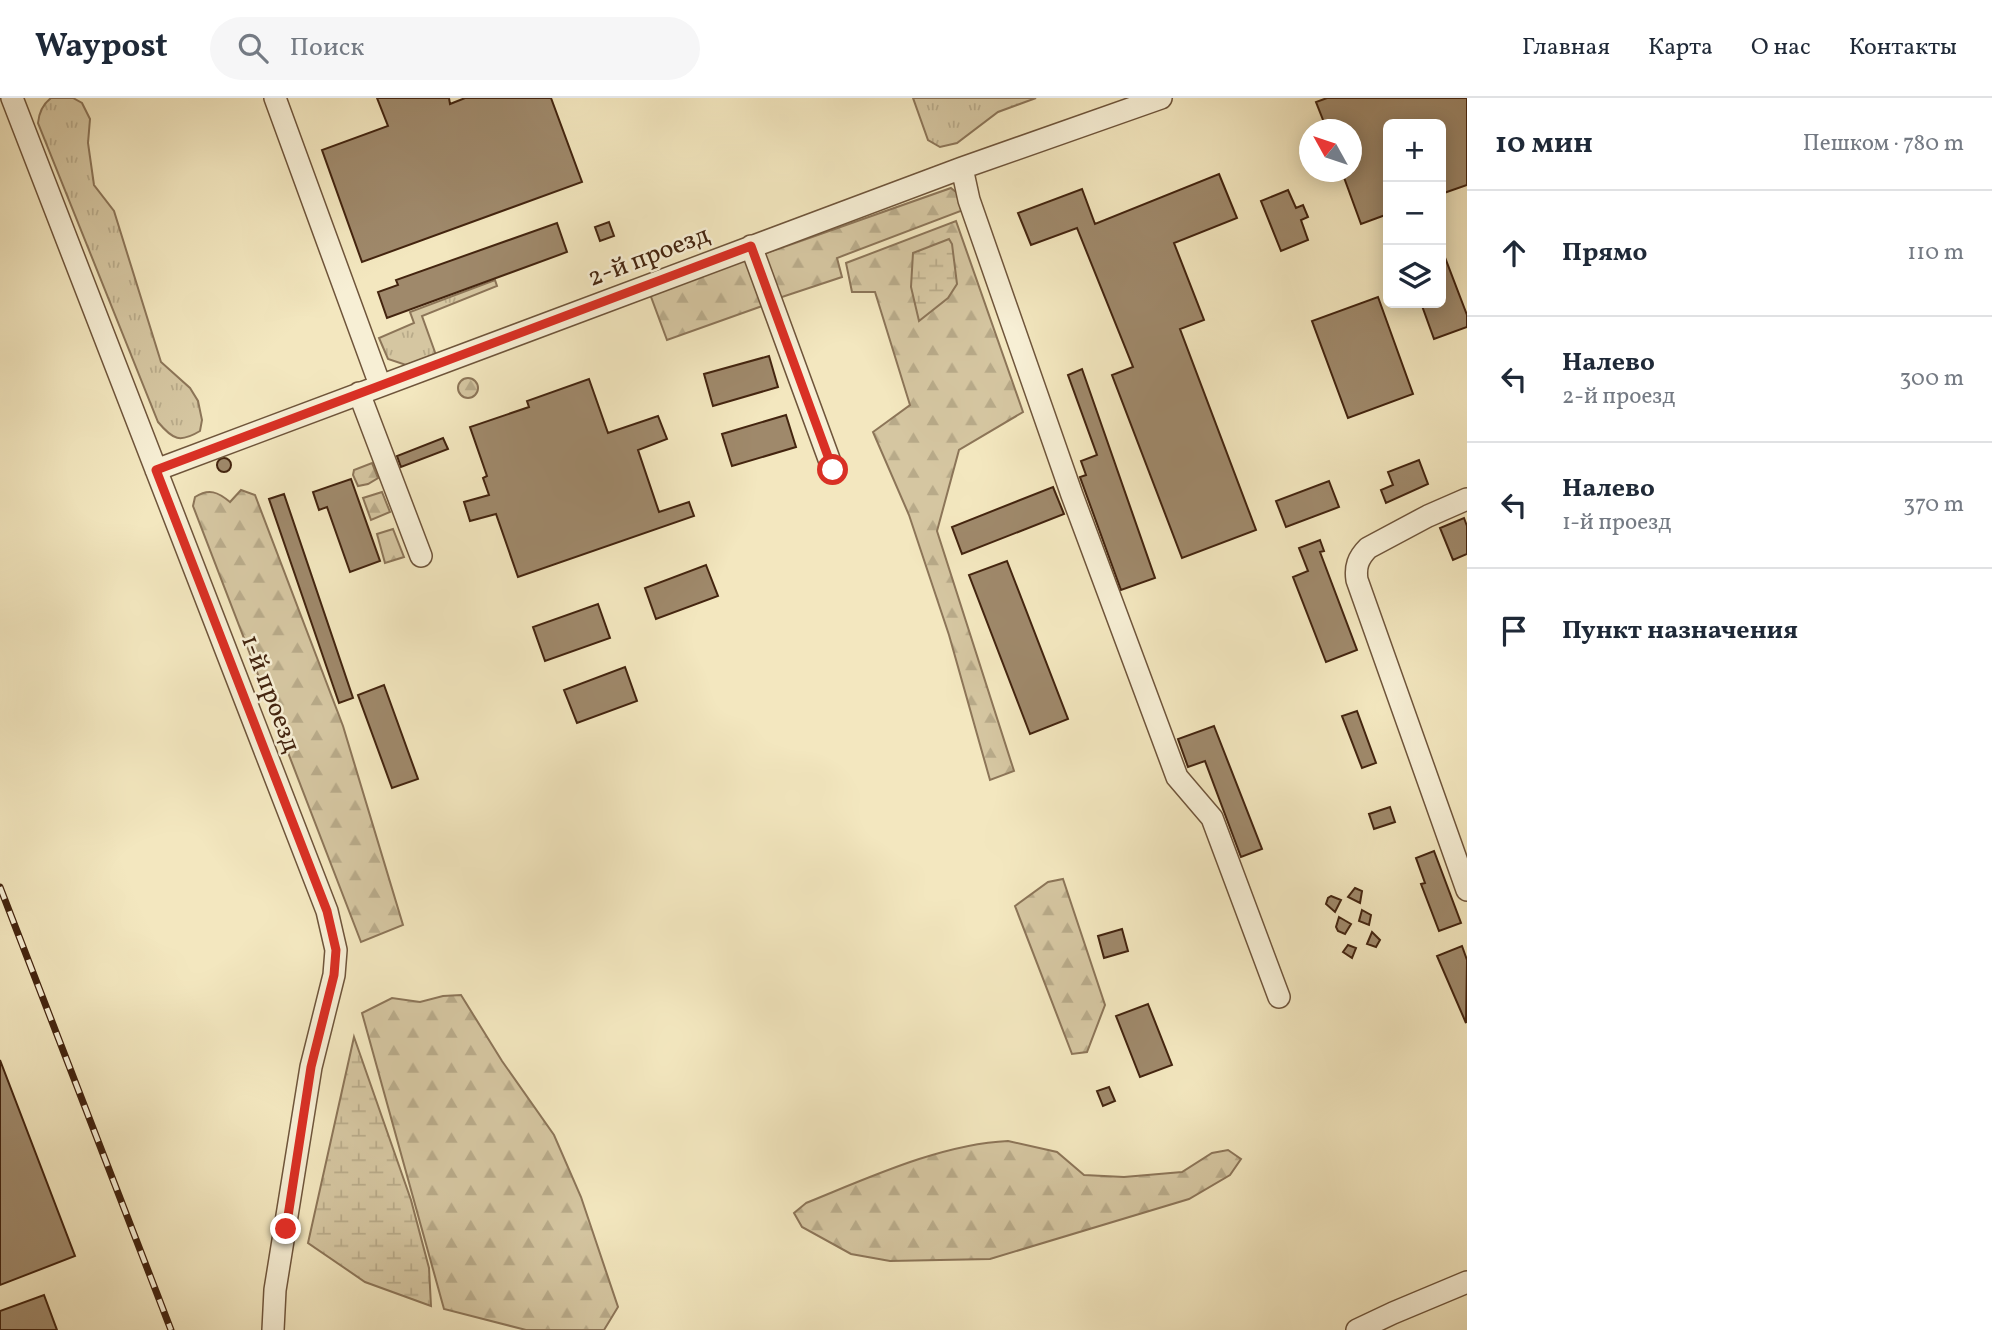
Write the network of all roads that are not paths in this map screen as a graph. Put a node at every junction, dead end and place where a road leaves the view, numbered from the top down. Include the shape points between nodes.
1 (12, 98) edge
2 (275, 98) edge
3 (1161, 98) edge
4 (962, 168) junction
5 (751, 246) junction
6 (380, 385) junction
7 (359, 393) junction
8 (156, 470) junction
9 (833, 470) dead end
10 (1467, 499) edge
11 (421, 556) dead end
12 (1467, 890) edge
13 (1279, 997) dead end
14 (1467, 1282) edge
15 (273, 1330) edge
16 (1357, 1330) edge

1 - 8 street, 1-й проезд
2 - 6 street
3 - 4 street, 2-й проезд
4 - 5 street, 2-й проезд
4 - 13 street via 1072,495 1177,777 1212,818
5 - 6 street, 2-й проезд
5 - 9 street
6 - 7 street, 2-й проезд
7 - 8 street, 2-й проезд
7 - 11 street
8 - 15 street, 1-й проезд via 327,911 336,950 311,1067 275,1290
10 - 12 street via 1367,548 1356,569
14 - 16 street

